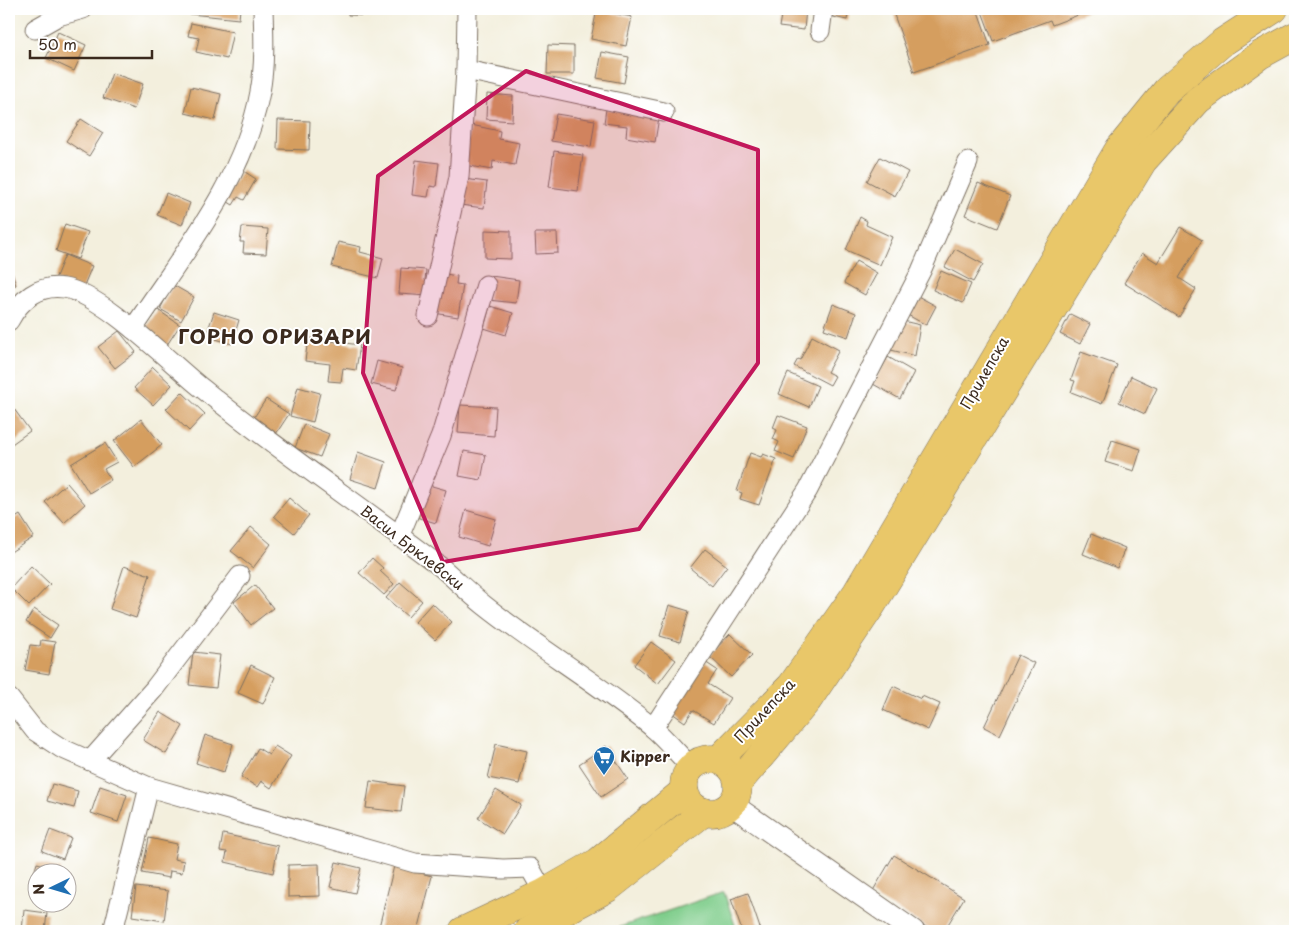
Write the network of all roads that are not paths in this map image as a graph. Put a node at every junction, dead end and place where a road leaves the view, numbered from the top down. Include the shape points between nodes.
1 (83, 9) edge
2 (263, 9) edge
3 (467, 9) edge
4 (823, 9) edge
5 (1274, 9) edge
6 (36, 29) dead end
7 (820, 31) dead end
8 (1295, 36) edge
9 (466, 70) junction
10 (664, 112) dead end
11 (968, 162) dead end
12 (486, 285) dead end
13 (428, 316) dead end
14 (9, 321) edge
15 (133, 330) junction
16 (399, 537) junction
17 (240, 576) dead end
18 (9, 698) edge
19 (653, 728) junction
20 (719, 760) junction
21 (90, 761) junction
22 (688, 779) junction
23 (149, 787) junction
24 (735, 793) junction
25 (704, 812) junction
26 (544, 893) junction
27 (113, 931) edge
28 (463, 931) edge
29 (528, 931) edge
30 (912, 931) edge

1 - 6 street via 58,16
2 - 15 street via 264,52 260,92 251,129 234,172
3 - 9 street
4 - 7 street
5 - 20 main road, Прилепска via 1223,42 1167,90 1119,149 857,592 791,686
8 - 24 main road, Прилепска via 1260,54 1198,100 1143,161 872,606 808,700
9 - 10 street
9 - 13 street via 459,177
11 - 19 street via 921,271 808,490
12 - 16 street via 442,436
14 - 15 street, Васил Брклевски via 30,295 47,288 64,288 85,296
15 - 16 street, Васил Брклевски via 202,389
16 - 19 street, Васил Брклевски via 484,605
17 - 21 street via 154,689
18 - 21 street via 35,731
19 - 22 street, Васил Брклевски
20 - 22 main road via 704,759
20 - 24 main road via 732,768
21 - 23 street
22 - 25 main road via 691,804
22 - 26 main road via 598,862
23 - 26 street via 415,863 530,868
23 - 27 street
24 - 25 main road via 719,812
24 - 30 street
25 - 29 main road via 608,888
26 - 28 main road

